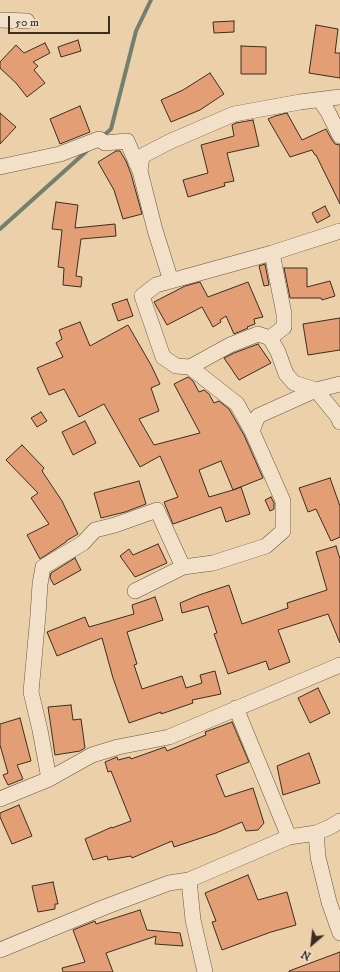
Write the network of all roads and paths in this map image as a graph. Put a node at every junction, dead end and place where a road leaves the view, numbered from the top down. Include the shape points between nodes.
1 (0, 20) edge
2 (27, 20) dead end
3 (340, 97) edge
4 (320, 100) junction
5 (340, 136) edge
6 (0, 167) edge
7 (140, 171) junction
8 (340, 231) edge
9 (272, 253) junction
10 (171, 281) junction
11 (270, 338) junction
12 (190, 367) junction
13 (340, 384) edge
14 (316, 390) junction
15 (340, 422) edge
16 (252, 431) junction
17 (183, 567) junction
18 (135, 591) dead end
19 (340, 665) edge
20 (236, 708) junction
21 (49, 779) junction
22 (0, 799) edge
23 (340, 821) edge
24 (316, 833) junction
25 (289, 837) junction
26 (189, 880) junction
27 (340, 933) edge
28 (0, 950) edge
29 (205, 972) edge

1 - 2 street
3 - 4 street
4 - 5 street
4 - 7 street via 234,114 142,156
6 - 7 street via 60,154 99,139 105,143 127,141
7 - 10 street
8 - 9 street
9 - 10 street
9 - 11 street via 284,314 284,327
10 - 12 street via 156,285 142,296 163,357 176,366
11 - 12 street via 258,334 230,345
11 - 14 street via 290,379 294,383
12 - 16 street via 237,404
13 - 14 street
14 - 15 street
14 - 16 street via 258,416
16 - 17 street via 283,501 283,531 266,546 213,563
17 - 18 street
17 - 21 street via 157,510 95,530 83,543 43,567 31,692
19 - 20 street
20 - 21 street via 169,737 92,755
20 - 25 street
21 - 22 street
23 - 24 street
24 - 25 street
24 - 27 street via 318,857
25 - 26 street
26 - 28 street via 169,883
26 - 29 street via 193,920

